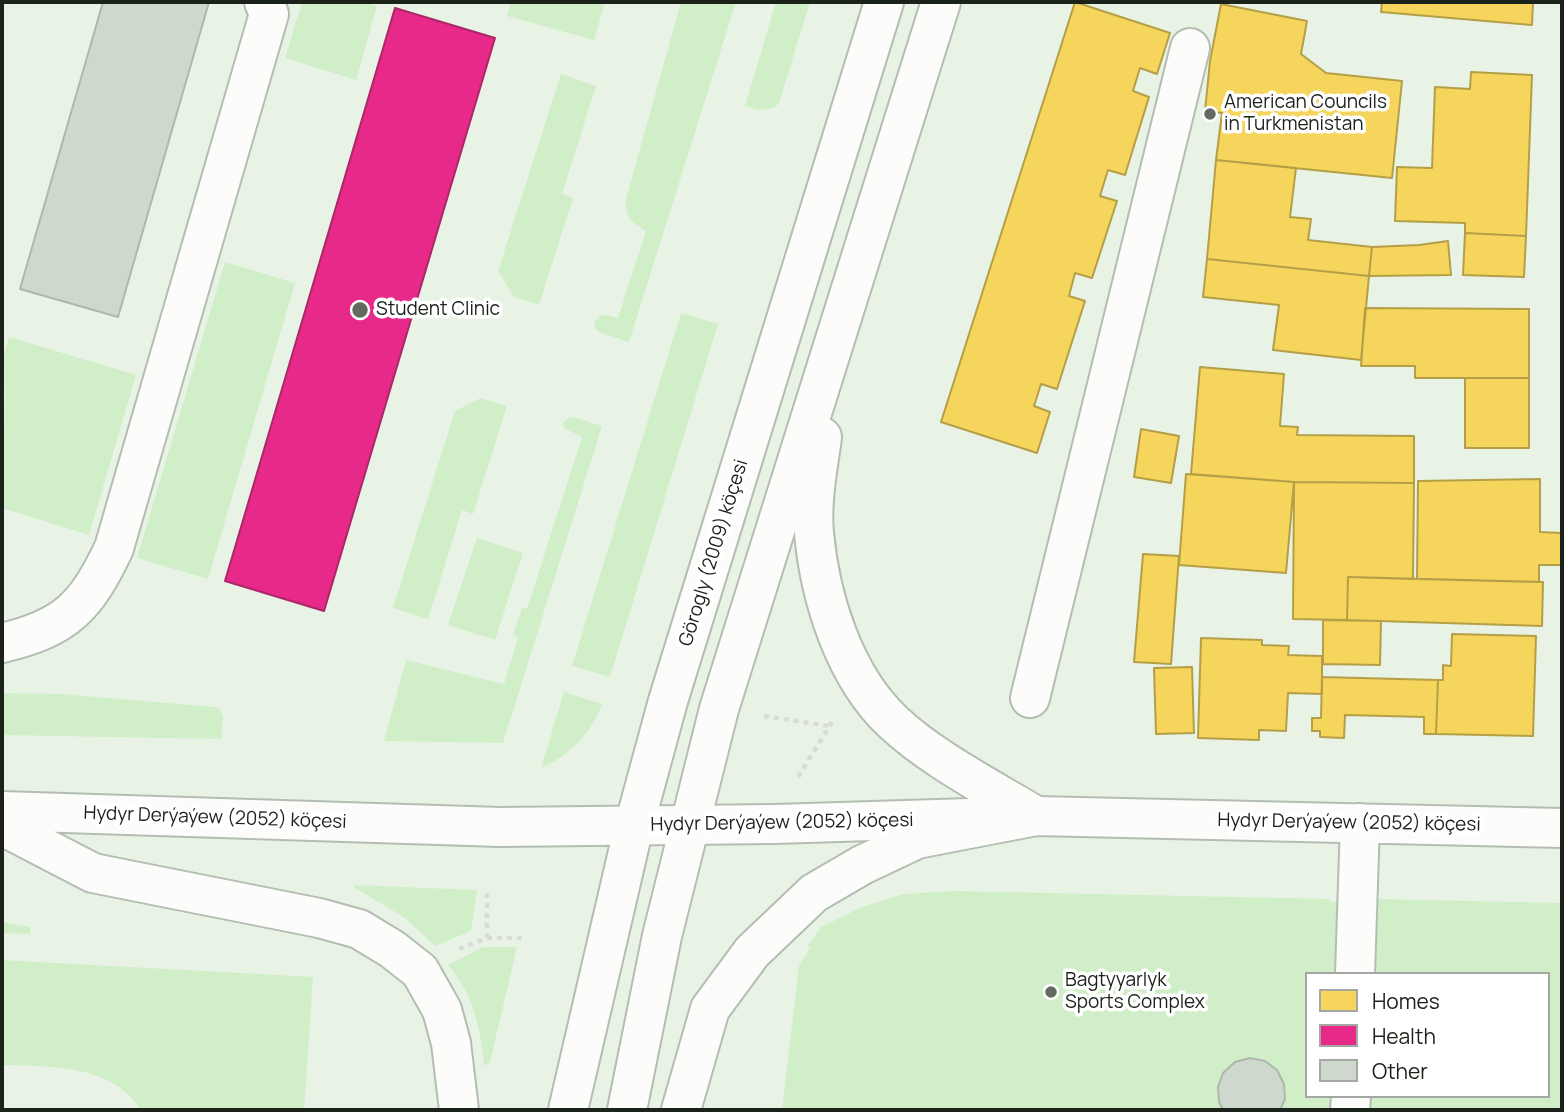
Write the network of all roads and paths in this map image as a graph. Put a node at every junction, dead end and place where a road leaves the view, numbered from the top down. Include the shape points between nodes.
1 (264, 2) edge
2 (884, 2) edge
3 (941, 2) edge
4 (1191, 48) dead end
5 (835, 335) junction
6 (2, 643) edge
7 (1030, 698) dead end
8 (763, 716) dead end
9 (835, 719) dead end
10 (829, 726) junction
11 (792, 787) dead end
12 (2, 811) edge
13 (1036, 816) junction
14 (1360, 823) junction
15 (690, 825) junction
16 (2, 826) edge
17 (634, 826) junction
18 (1562, 828) edge
19 (487, 888) dead end
20 (486, 938) junction
21 (524, 938) dead end
22 (449, 953) dead end
23 (1355, 972) edge
24 (459, 1110) edge
25 (568, 1110) edge
26 (627, 1110) edge
27 (681, 1110) edge

1 - 6 main road via 269,14 114,548 89,595 71,615 49,629
2 - 17 main road, Görogly (2009) köçesi via 672,688
3 - 5 main road
4 - 7 main road
5 - 13 main road via 814,532 829,611 846,652 863,686 893,722 944,761
5 - 15 main road via 719,709
8 - 10 path
9 - 10 path
10 - 11 path
12 - 17 main road, Hydyr Derýaýew (2052) köçesi via 500,827
13 - 14 main road, Hydyr Derýaýew (2052) köçesi
13 - 15 main road, Hydyr Derýaýew (2052) köçesi
13 - 27 main road via 917,839 814,893 752,952 710,1009
14 - 18 main road, Hydyr Derýaýew (2052) köçesi
14 - 23 main road
15 - 17 main road, Hydyr Derýaýew (2052) köçesi
15 - 26 main road
16 - 24 main road via 93,873 320,918 359,929 392,949 421,971 442,1010
17 - 25 main road, Görogly (2009) köçesi
19 - 20 path
20 - 21 path
20 - 22 path

